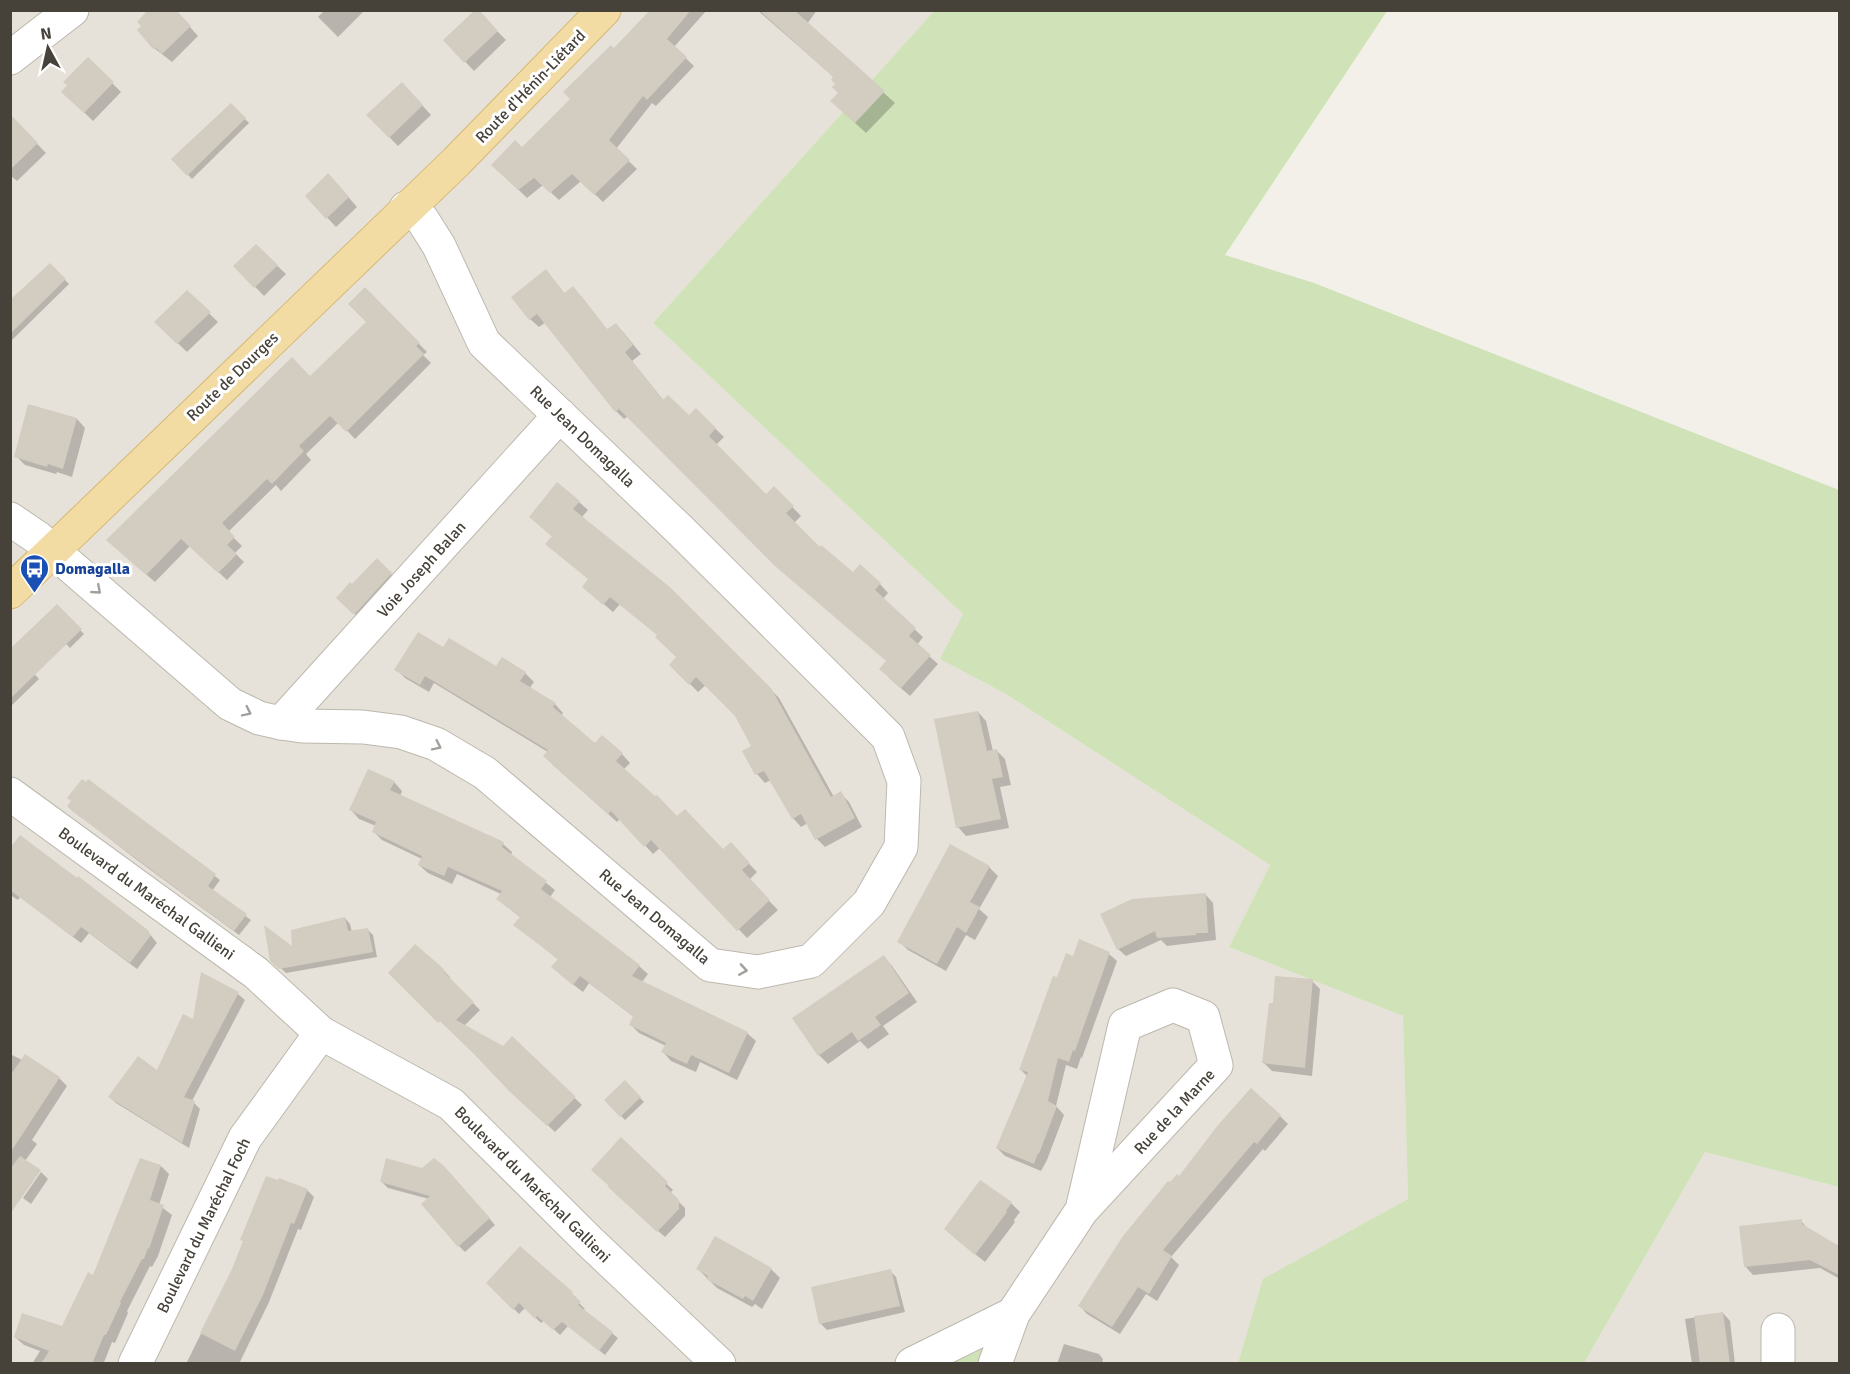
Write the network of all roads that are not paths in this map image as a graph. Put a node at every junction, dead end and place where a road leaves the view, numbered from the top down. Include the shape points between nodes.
1 (72, 10) edge
2 (604, 10) edge
3 (10, 58) edge
4 (456, 162) joint
5 (406, 208) junction
6 (560, 415) junction
7 (10, 519) edge
8 (52, 552) junction
9 (10, 592) edge
10 (281, 723) junction
11 (10, 794) edge
12 (321, 1033) junction
13 (1082, 1210) junction
14 (1013, 1314) junction
15 (1778, 1330) dead end
16 (135, 1364) edge
17 (720, 1364) edge
18 (912, 1364) edge
19 (995, 1364) edge
20 (1778, 1364) edge

1 - 3 street
2 - 4 main road, Route d'Hénin-Liétard
4 - 5 main road, Route de Dourges
5 - 6 street, Rue Jean Domagalla via 422,219 439,246 484,343
5 - 8 main road, Route de Dourges
6 - 10 street, Voie Joseph Balan
10 -> 6 street, Rue Jean Domagalla via 401,732 436,744 485,773 710,965 758,972 811,962 869,903 901,847 904,781 888,737
7 - 8 street, Rue Jean Domagalla
8 - 9 main road, Route de Dourges
8 -> 10 street, Rue Jean Domagalla via 230,704
11 - 12 street, Boulevard du Maréchal Gallieni via 256,973
12 - 16 street, Boulevard du Maréchal Foch via 245,1138
12 - 17 street, Boulevard du Maréchal Gallieni via 452,1104
13 - 13 street, Rue de la Marne via 1216,1065 1203,1017 1173,1005 1125,1025
13 - 14 street, Rue de la Marne
14 - 18 street
14 - 19 street, Rue de la Marne
15 - 20 street

